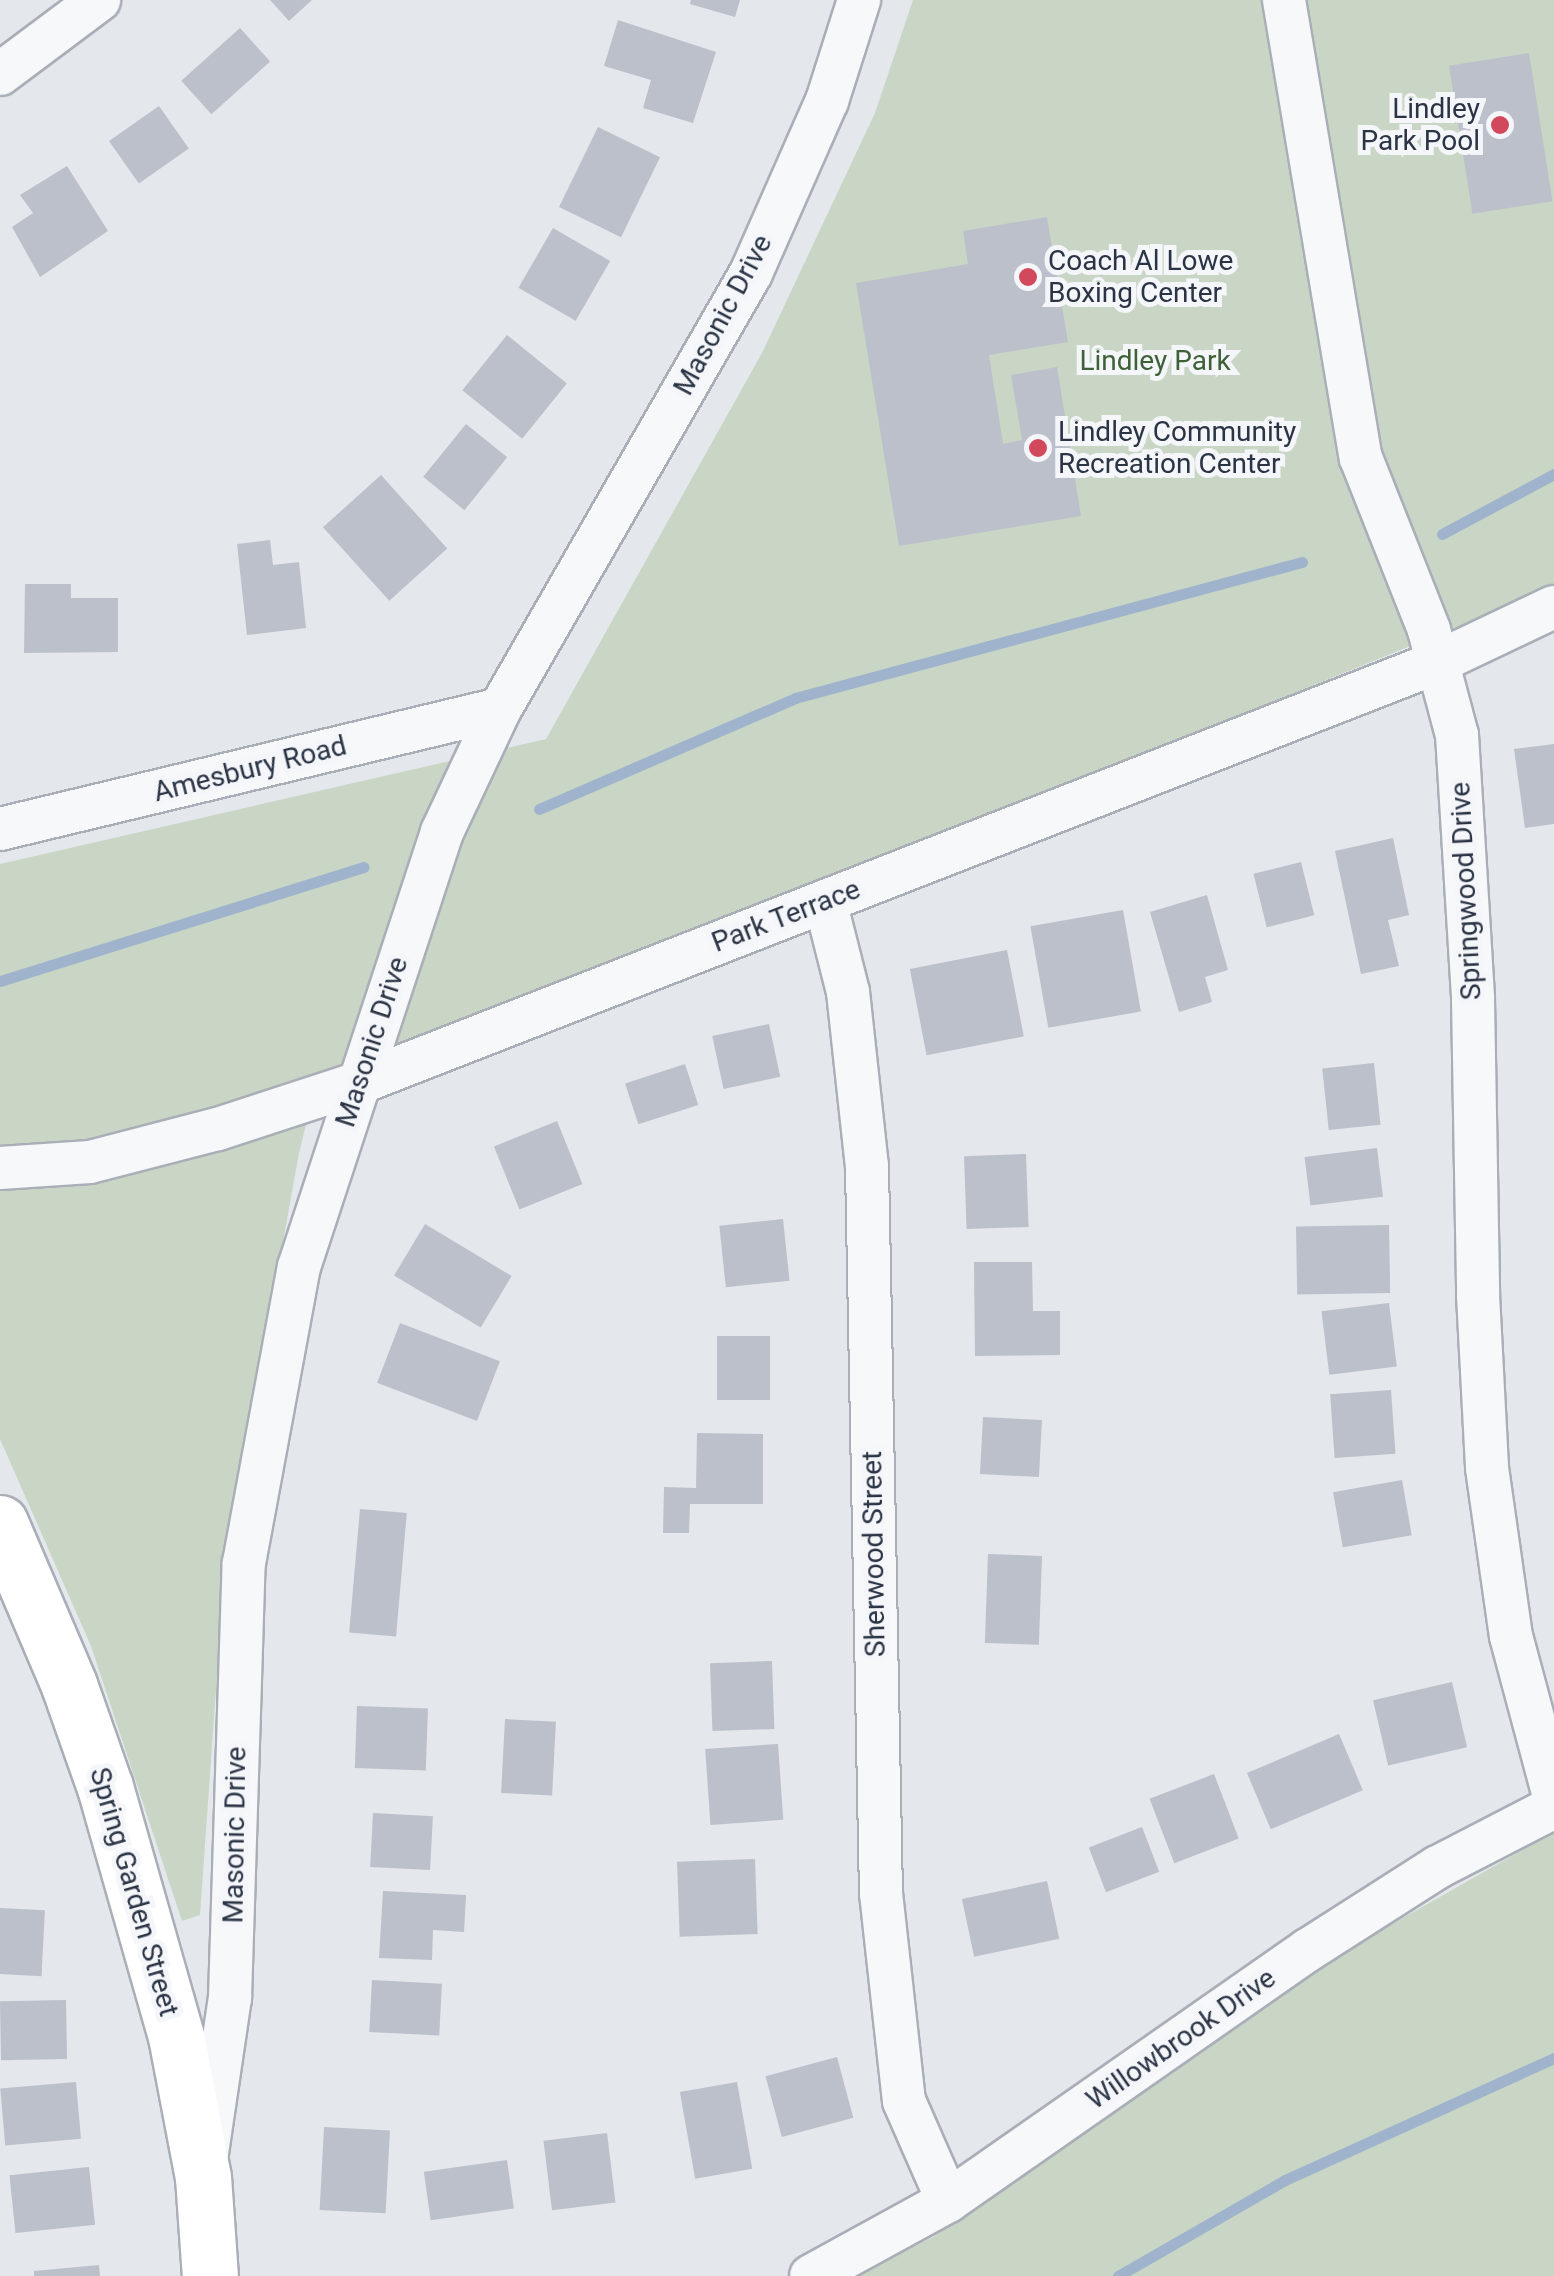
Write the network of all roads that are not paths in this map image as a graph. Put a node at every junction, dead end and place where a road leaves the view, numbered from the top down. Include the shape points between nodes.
1 (98, 0) edge
2 (859, 0) edge
3 (1284, 0) edge
4 (0, 74) edge
5 (1554, 607) edge
6 (1438, 662) junction
7 (500, 708) junction
8 (0, 829) edge
9 (825, 901) junction
10 (359, 1083) junction
11 (0, 1168) edge
12 (0, 1524) edge
13 (1554, 1797) edge
14 (1554, 1807) edge
15 (203, 2177) junction
16 (948, 2202) junction
17 (210, 2276) edge
18 (810, 2276) edge

1 - 4 street
2 - 7 street, Masonic Drive via 827,101 750,273
3 - 6 street, Springwood Drive via 1361,458
5 - 6 street, Park Terrace
6 - 9 street, Park Terrace
6 - 13 street, Springwood Drive via 1458,736 1486,1468 1512,1636
7 - 8 street, Amesbury Road
7 - 10 street, Masonic Drive via 442,832
9 - 10 street, Park Terrace
9 - 16 street, Sherwood Street via 848,992 867,1166 881,1893 904,2101
10 - 11 street, Park Terrace via 90,1162
10 - 15 street, Masonic Drive via 299,1267 244,1563 230,1998
12 - 15 main road, Spring Garden Street via 69,1684 117,1826 176,2036
14 - 16 street, Willowbrook Drive via 1438,1867 1324,1940
15 - 17 main road, Spring Garden Street
16 - 18 street, Willowbrook Drive

